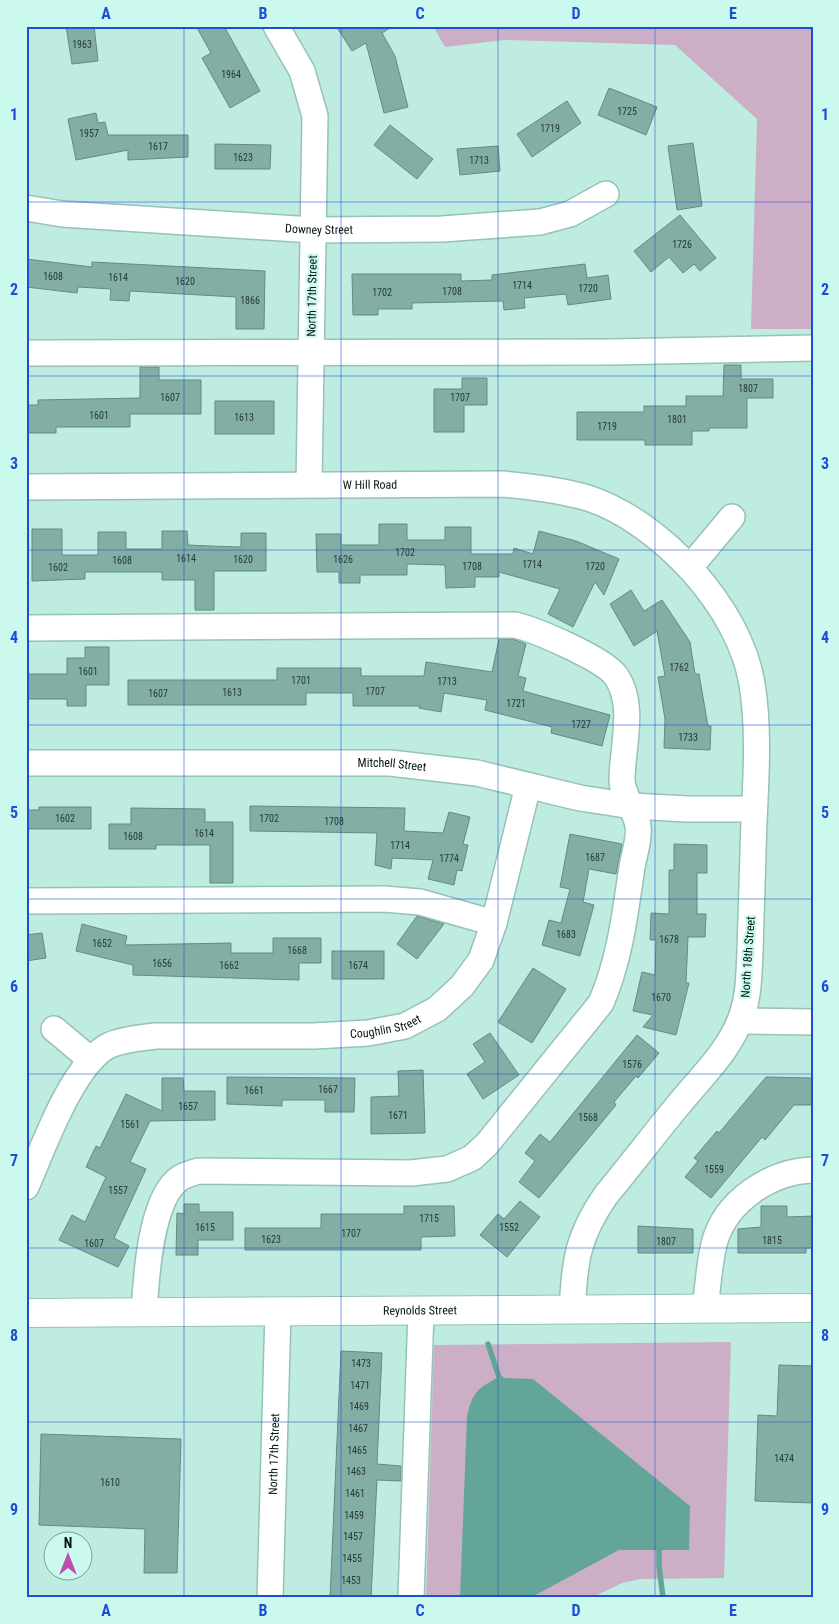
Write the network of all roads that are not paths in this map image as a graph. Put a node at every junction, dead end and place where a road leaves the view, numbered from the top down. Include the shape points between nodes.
1 (276, 26) edge
2 (606, 194) dead end
3 (26, 208) edge
4 (313, 230) junction
5 (813, 348) edge
6 (26, 352) edge
7 (311, 354) junction
8 (309, 484) junction
9 (26, 487) edge
10 (732, 517) dead end
11 (690, 566) junction
12 (26, 628) edge
13 (26, 763) edge
14 (528, 786) junction
15 (632, 806) junction
16 (754, 809) junction
17 (26, 901) edge
18 (494, 923) junction
19 (740, 1021) junction
20 (813, 1022) edge
21 (54, 1029) dead end
22 (91, 1060) junction
23 (813, 1170) edge
24 (26, 1187) edge
25 (813, 1308) edge
26 (705, 1309) junction
27 (572, 1310) junction
28 (421, 1311) junction
29 (278, 1312) junction
30 (144, 1313) junction
31 (26, 1314) edge
32 (270, 1598) edge
33 (411, 1598) edge

1 - 4 street, North 17th Street via 302,71 315,116
2 - 4 street, Downey Street via 570,214 540,222 442,229
3 - 4 street, Downey Street via 62,214
4 - 7 street, North 17th Street
5 - 7 street
6 - 7 street
7 - 8 street, North 17th Street
8 - 9 street, W Hill Road
8 - 11 street, W Hill Road via 503,484 552,488 590,499 626,516 658,537
10 - 11 street
11 - 16 street, North 18th Street via 721,610 742,648 752,682 756,721
12 - 15 street via 515,625 533,629 594,660 615,675 622,688 627,718 622,782
13 - 14 street, Mitchell Street via 390,763 476,773
14 - 15 street, Mitchell Street
14 - 18 street, Coughlin Street
15 - 16 street, Mitchell Street
15 - 30 street via 638,827 625,912 619,950 601,1003 487,1144 472,1158 447,1169 412,1173 198,1171 179,1179 166,1194 150,1242
16 - 19 street, North 18th Street via 748,986
17 - 18 street via 384,899 420,902
18 - 22 street, Coughlin Street via 481,960 462,986 437,1009 405,1026 368,1033 314,1036 155,1036 108,1046
19 - 20 street
19 - 27 street, North 18th Street via 720,1056 590,1219 574,1266
21 - 22 street
22 - 24 street, Coughlin Street via 69,1091
23 - 26 street via 775,1178 747,1194 728,1214 714,1242
25 - 26 main road, Reynolds Street
26 - 27 main road, Reynolds Street
27 - 28 main road, Reynolds Street
28 - 29 main road, Reynolds Street
28 - 33 street
29 - 30 main road, Reynolds Street
29 - 32 street, North 17th Street
30 - 31 main road, Reynolds Street

